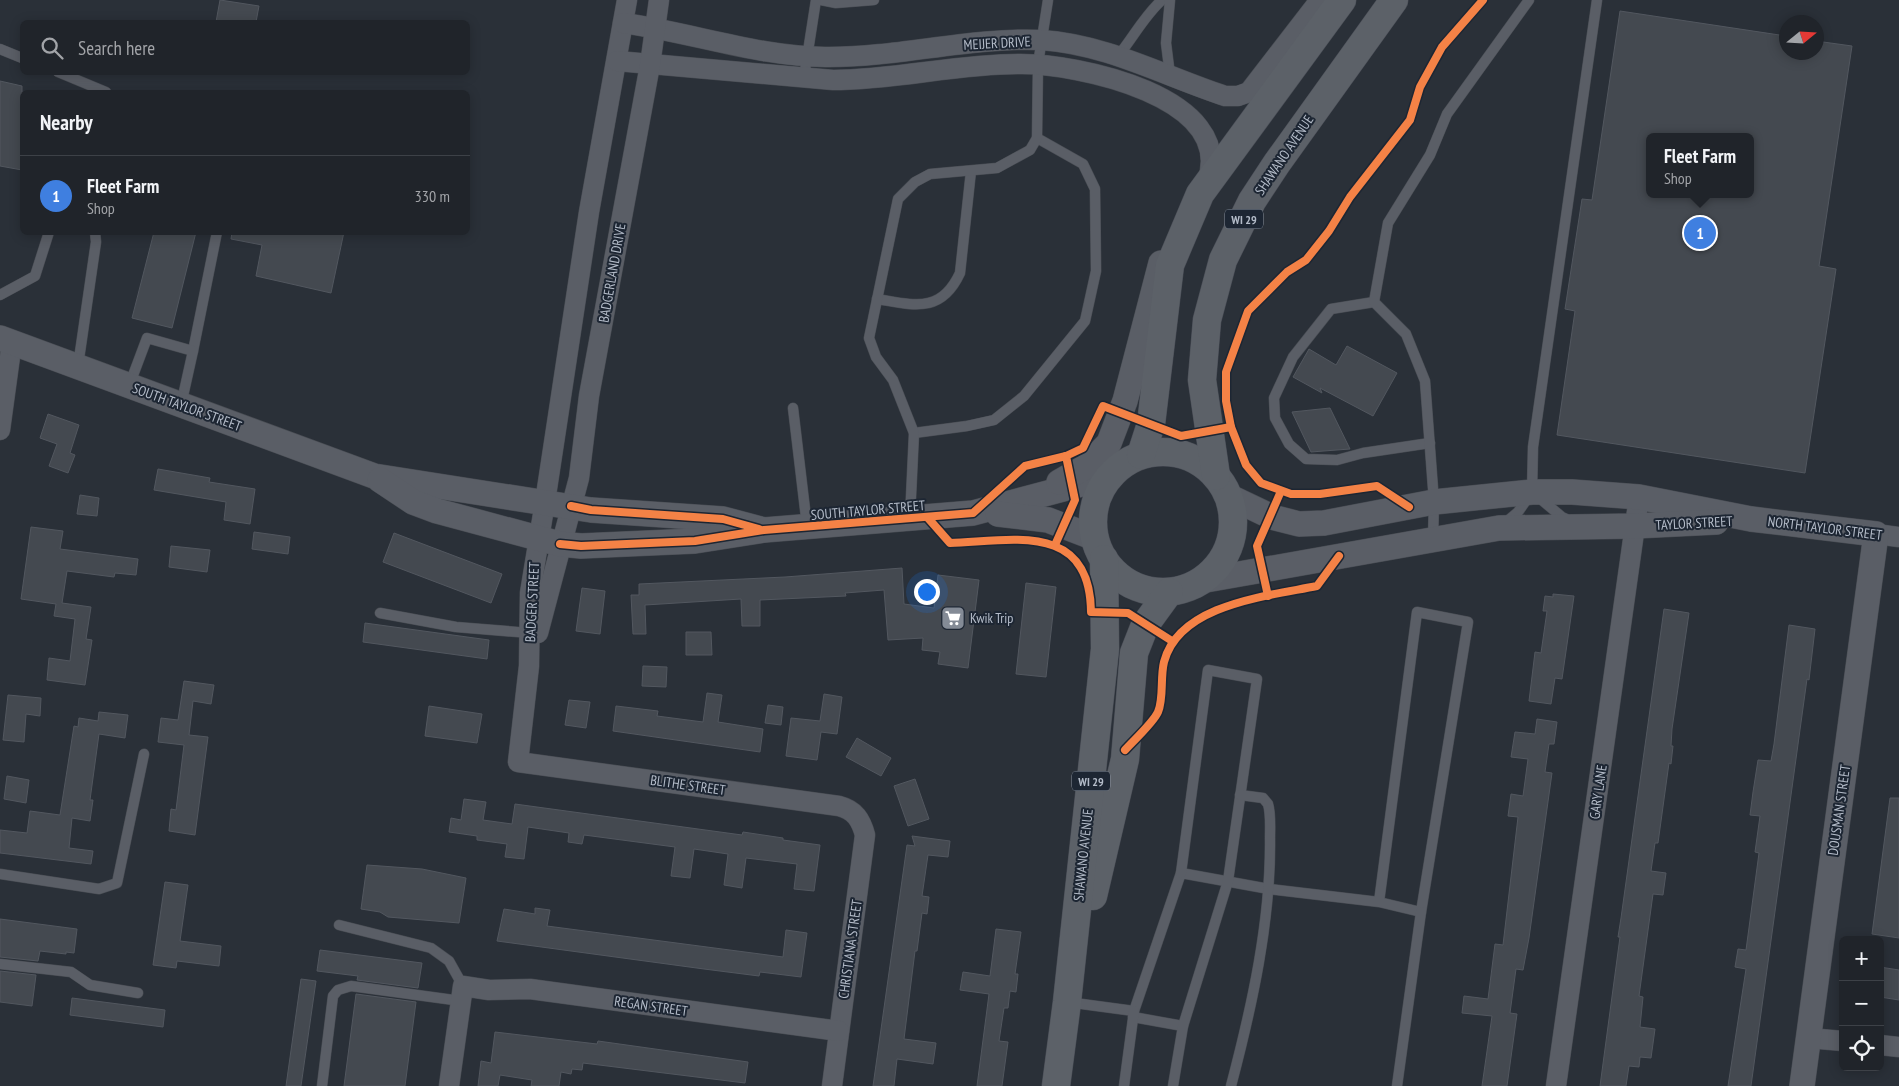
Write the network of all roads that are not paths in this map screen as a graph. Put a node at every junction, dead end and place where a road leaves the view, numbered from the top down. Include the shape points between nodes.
1 (627, 0) edge
2 (658, 0) edge
3 (816, 0) edge
4 (821, 0) edge
5 (874, 0) edge
6 (1048, 0) edge
7 (1162, 0) edge
8 (1170, 0) edge
9 (1320, 0) edge
10 (1342, 0) edge
11 (1394, 0) edge
12 (1529, 0) edge
13 (1597, 0) edge
14 (623, 23) junction
15 (655, 28) junction
16 (1041, 40) junction
17 (0, 49) edge
18 (807, 55) junction
19 (1118, 56) junction
20 (20, 57) edge
21 (617, 61) junction
22 (1038, 64) junction
23 (650, 65) junction
24 (65, 75) edge
25 (1170, 75) junction
26 (804, 77) junction
27 (101, 90) edge
28 (1038, 138) junction
29 (971, 171) junction
30 (1203, 189) junction
31 (48, 235) edge
32 (95, 235) edge
33 (216, 235) edge
34 (0, 295) edge
35 (877, 299) junction
36 (1374, 302) junction
37 (6, 340) edge
38 (193, 351) junction
39 (78, 366) junction
40 (129, 386) junction
41 (181, 405) junction
42 (793, 408) dead end
43 (0, 430) edge
44 (914, 433) junction
45 (1430, 443) junction
46 (1141, 455) junction
47 (374, 476) junction
48 (1108, 477) junction
49 (1222, 486) junction
50 (1532, 492) junction
51 (1639, 497) junction
52 (545, 502) junction
53 (1020, 502) junction
54 (1434, 502) junction
55 (571, 506) junction
56 (973, 513) junction
57 (910, 518) junction
58 (1750, 520) junction
59 (1585, 526) junction
60 (1635, 526) junction
61 (807, 527) junction
62 (1499, 528) junction
63 (764, 530) junction
64 (1887, 536) edge
65 (1433, 539) junction
66 (549, 541) junction
67 (1099, 548) junction
68 (1200, 581) junction
69 (1169, 592) junction
70 (380, 612) dead end
71 (530, 634) junction
72 (529, 666) junction
73 (144, 754) dead end
74 (518, 762) joint
75 (1240, 795) junction
76 (856, 815) joint
77 (1181, 873) junction
78 (0, 874) edge
79 (1228, 881) junction
80 (1269, 889) junction
81 (1379, 902) junction
82 (1421, 912) junction
83 (339, 925) dead end
84 (0, 964) edge
85 (138, 993) dead end
86 (462, 994) junction
87 (1067, 1002) junction
88 (1133, 1014) junction
89 (1182, 1026) junction
90 (839, 1031) junction
91 (1808, 1038) junction
92 (1839, 1041) edge
93 (1884, 1045) edge
94 (1899, 1047) edge
95 (322, 1086) edge
96 (449, 1086) edge
97 (832, 1086) edge
98 (1056, 1086) edge
99 (1124, 1086) edge
100 (1173, 1086) edge
101 (1231, 1086) edge
102 (1397, 1086) edge
103 (1556, 1086) edge
104 (1802, 1086) edge

1 - 14 street
2 - 15 street, BADGERLAND DRIVE
3 - 18 lane
4 - 5 lane via 836,3
6 - 16 lane
7 - 19 lane via 1150,10
8 - 25 lane via 1166,43
9 - 25 street, MEIJER DRIVE via 1249,92 1225,96
10 - 30 main road
11 - 49 main road, SHAWANO AVENUE / WI 29 via 1277,163 1252,202 1223,260 1207,320 1202,380
12 - 36 lane via 1446,114 1430,156 1388,223
13 - 50 lane via 1532,447
14 - 15 street, MEIJER DRIVE
14 - 21 street
15 - 18 street, MEIJER DRIVE
15 - 23 street, BADGERLAND DRIVE
16 - 18 street, MEIJER DRIVE via 983,42 828,57
16 - 19 street, MEIJER DRIVE
16 - 22 lane
17 - 20 lane
18 - 26 lane
19 - 25 street, MEIJER DRIVE
21 - 23 street, MEIJER DRIVE
21 - 52 street via 588,222
22 - 26 street, MEIJER DRIVE via 1005,64 863,80
22 - 28 lane
22 - 30 street, MEIJER DRIVE via 1131,86 1183,110 1196,123 1208,147 1212,168
23 - 26 street, MEIJER DRIVE
23 - 55 street, BADGERLAND DRIVE via 590,396 579,478
24 - 27 lane
28 - 29 lane via 1030,150 997,168
28 - 44 lane via 1083,164 1095,189 1096,271 1085,321 1024,396 994,420
29 - 35 lane via 930,174 915,182 898,199
29 - 35 lane via 960,272 955,284 938,299 921,306
30 - 46 main road via 1170,264 1151,424
30 - 53 street via 1179,218 1169,237 1124,401 1109,443 1087,466
31 - 34 lane via 35,276
32 - 39 lane
33 - 38 lane
35 - 44 lane via 869,338 876,357 893,380
36 - 45 lane via 1406,334 1425,381
36 - 45 lane via 1331,309 1293,357 1274,398 1275,418 1289,444 1306,459 1337,460
37 - 39 street, SOUTH TAYLOR STREET
37 - 43 street
38 - 40 lane via 147,338
38 - 41 lane
39 - 40 street, SOUTH TAYLOR STREET
40 - 41 street, SOUTH TAYLOR STREET
41 - 47 street, SOUTH TAYLOR STREET
42 - 61 lane
44 - 57 lane
45 - 54 lane
46 - 48 main road, WI 29
46 - 49 main road, WI 29 via 1161,451 1182,454 1200,462
47 - 52 street, SOUTH TAYLOR STREET
47 - 66 street, SOUTH TAYLOR STREET via 413,502 437,511
48 - 53 street, SOUTH TAYLOR STREET
48 - 67 main road, WI 29 via 1098,496 1093,516
49 - 54 street, TAYLOR STREET via 1272,517 1299,524 1324,523
49 - 68 main road, WI 29 via 1233,520 1229,544 1218,565
50 - 51 street, TAYLOR STREET
50 - 54 street, TAYLOR STREET
50 - 59 lane via 1562,517
50 - 62 lane via 1518,512
51 - 58 street, TAYLOR STREET
51 - 60 street, GARY LANE
52 - 55 street, SOUTH TAYLOR STREET
52 - 66 street
53 - 56 street, SOUTH TAYLOR STREET
54 - 65 lane
55 - 63 street, SOUTH TAYLOR STREET via 723,519
55 - 66 street, BADGERLAND DRIVE
56 - 57 street, SOUTH TAYLOR STREET
56 - 67 street, SOUTH TAYLOR STREET via 1048,520
57 - 61 street, SOUTH TAYLOR STREET
58 - 60 street, TAYLOR STREET
58 - 64 street, NORTH TAYLOR STREET
59 - 60 street, TAYLOR STREET
59 - 62 street, TAYLOR STREET
60 - 103 street, GARY LANE
61 - 63 street, SOUTH TAYLOR STREET
62 - 65 street, TAYLOR STREET
63 - 66 street, SOUTH TAYLOR STREET via 695,541 581,546
64 - 91 street, DOUSMAN STREET
65 - 68 street, TAYLOR STREET
66 - 71 street, BADGER STREET via 530,593
66 - 72 street, BADGER STREET
67 - 69 main road, WI 29 via 1116,574 1132,584
67 - 87 main road, SHAWANO AVENUE / WI 29 via 1105,649
68 - 69 main road, WI 29
69 - 87 main road, SHAWANO AVENUE / WI 29 via 1145,625 1134,653 1124,759
70 - 71 lane via 456,627
71 - 72 street, BADGER STREET
72 - 74 street, BADGER STREET
73 - 78 lane via 118,883 99,889
74 - 76 street, BLITHE STREET via 839,806
75 - 77 lane via 1257,678 1208,670
75 - 79 lane
75 - 80 lane via 1264,798 1269,808
76 - 90 street, CHRISTIANA STREET via 866,835
77 - 79 lane
77 - 88 lane
79 - 80 lane
79 - 89 lane
80 - 81 lane
80 - 101 lane via 1256,971
81 - 82 lane
81 - 82 lane via 1417,612 1468,622
82 - 102 lane
83 - 86 lane via 431,948 449,961
84 - 85 lane via 71,972 90,985
86 - 90 street, REGAN STREET via 530,989
86 - 95 lane via 351,986 338,990 333,996
86 - 96 street
87 - 88 lane
87 - 98 main road, SHAWANO AVENUE / WI 29
88 - 89 lane
88 - 99 lane
89 - 100 lane
90 - 97 street, CHRISTIANA STREET
91 - 92 street
91 - 104 street, DOUSMAN STREET
93 - 94 street

